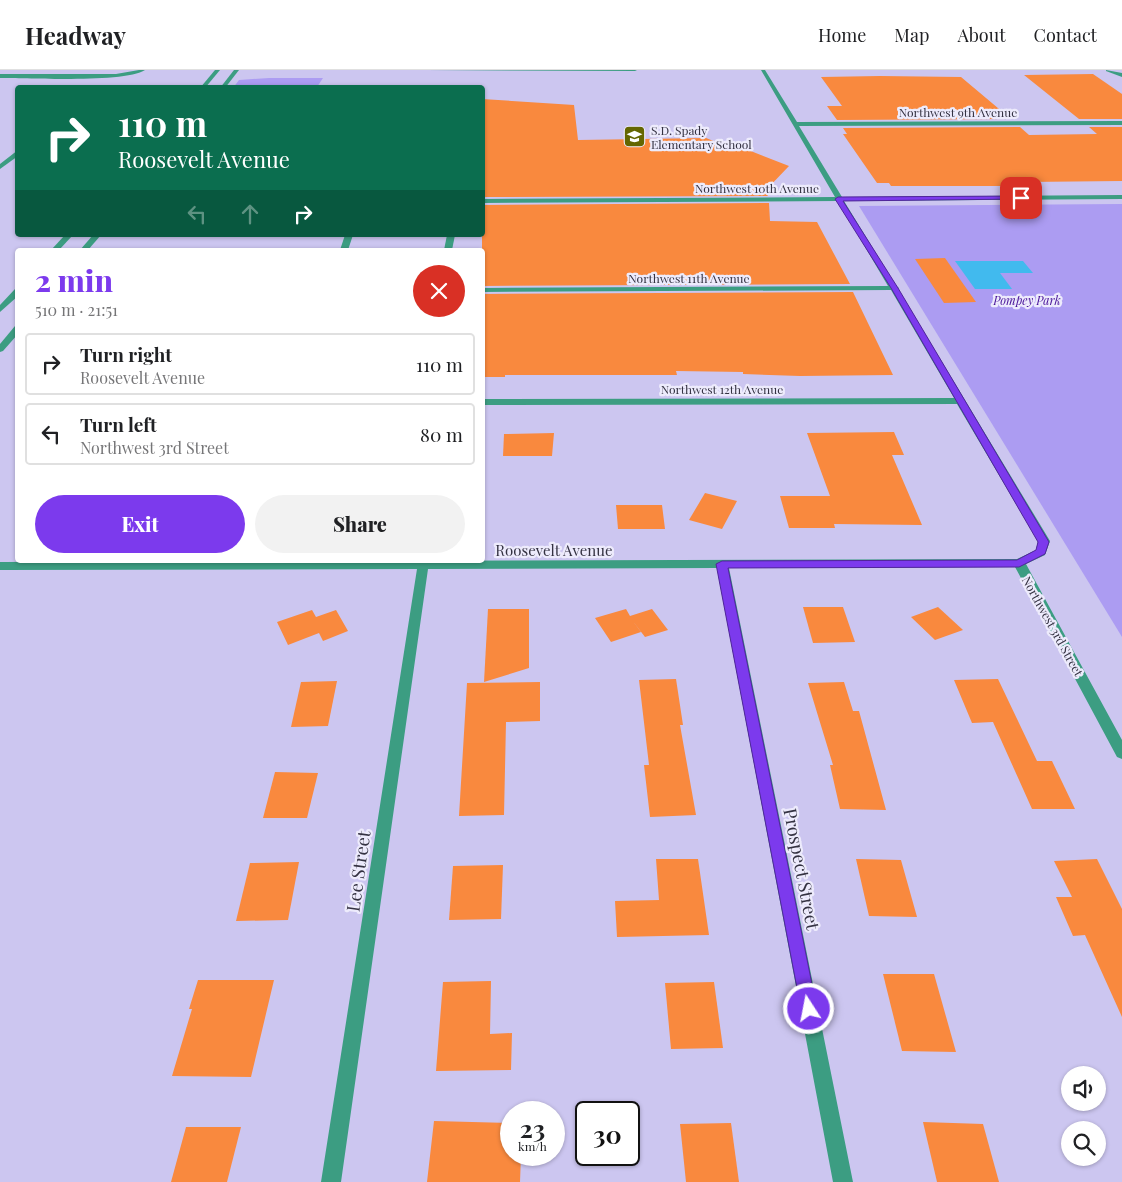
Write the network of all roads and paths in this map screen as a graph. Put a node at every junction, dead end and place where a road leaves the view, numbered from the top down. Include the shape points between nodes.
1 (15, 70) edge
2 (143, 70) edge
3 (218, 70) edge
4 (224, 70) edge
5 (237, 70) edge
6 (429, 70) edge
7 (635, 70) edge
8 (763, 70) edge
9 (1108, 70) edge
10 (233, 75) junction
11 (1122, 75) edge
12 (3, 76) edge
13 (205, 85) edge
14 (225, 85) edge
15 (1122, 123) edge
16 (795, 124) junction
17 (9, 153) dead end
18 (15, 153) edge
19 (15, 155) edge
20 (0, 167) edge
21 (1122, 197) edge
22 (838, 199) junction
23 (485, 201) edge
24 (67, 237) edge
25 (95, 237) edge
26 (57, 248) edge
27 (86, 248) edge
28 (895, 288) junction
29 (485, 290) edge
30 (15, 294) edge
31 (0, 310) edge
32 (15, 332) edge
33 (0, 349) edge
34 (961, 401) junction
35 (485, 402) edge
36 (1019, 563) junction
37 (722, 564) junction
38 (0, 566) edge
39 (423, 566) junction
40 (1122, 753) edge
41 (331, 1182) edge
42 (843, 1182) edge

1 - 12 street
2 - 12 street via 134,74
3 - 13 street
4 - 10 street
5 - 10 street
6 - 7 street
8 - 16 street, Northwest 3rd Street
9 - 11 street
10 - 14 street
15 - 16 street, Northwest 9th Avenue
16 - 22 street, Northwest 3rd Street
17 - 18 street
19 - 20 street
21 - 22 street, Northwest 10th Avenue
22 - 23 street, Northwest 10th Avenue
22 - 28 street, Northwest 3rd Street
24 - 26 street
25 - 27 street
28 - 29 street, Northwest 11th Avenue
28 - 34 street, Northwest 3rd Street
30 - 31 street
32 - 33 street
34 - 35 street, Northwest 12th Avenue
34 - 36 street, Northwest 3rd Street via 1044,542 1041,552
36 - 37 street, Roosevelt Avenue
36 - 40 street, Northwest 3rd Street
37 - 39 street, Roosevelt Avenue
37 - 42 street, Prospect Street
38 - 39 street, Roosevelt Avenue
39 - 41 street, Lee Street

